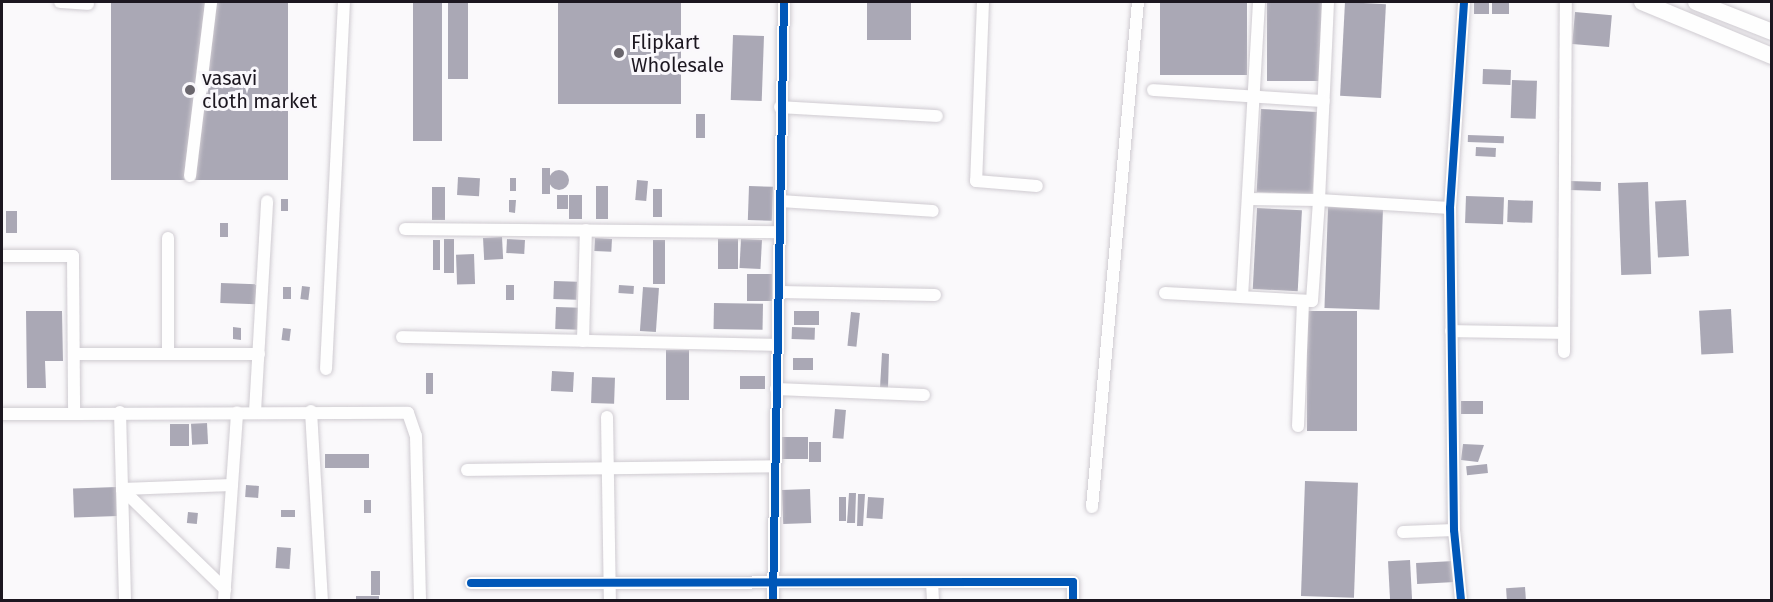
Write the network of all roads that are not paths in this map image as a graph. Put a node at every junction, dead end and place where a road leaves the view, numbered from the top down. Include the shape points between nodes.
1 (60, 2) edge
2 (212, 2) edge
3 (344, 2) edge
4 (784, 2) edge
5 (983, 2) edge
6 (1138, 2) edge
7 (1259, 2) edge
8 (1328, 2) edge
9 (1464, 2) edge
10 (1566, 2) edge
11 (1642, 2) edge
12 (1696, 2) edge
13 (88, 4) dead end
14 (1772, 32) edge
15 (1772, 56) edge
16 (1153, 90) dead end
17 (1253, 96) junction
18 (1324, 101) junction
19 (780, 108) junction
20 (937, 116) dead end
21 (190, 176) dead end
22 (1037, 186) dead end
23 (1248, 199) junction
24 (1319, 200) junction
25 (267, 201) dead end
26 (780, 201) junction
27 (1450, 208) junction
28 (933, 211) dead end
29 (405, 229) dead end
30 (586, 230) junction
31 (780, 232) junction
32 (168, 238) dead end
33 (2, 256) edge
34 (780, 292) junction
35 (1165, 293) dead end
36 (935, 295) dead end
37 (1242, 297) junction
38 (1303, 301) junction
39 (1451, 331) junction
40 (1563, 333) junction
41 (402, 337) dead end
42 (583, 341) junction
43 (776, 345) junction
44 (1564, 352) dead end
45 (74, 354) junction
46 (168, 354) junction
47 (259, 354) junction
48 (326, 369) dead end
49 (776, 389) junction
50 (924, 395) dead end
51 (237, 411) junction
52 (311, 411) junction
53 (120, 412) junction
54 (255, 412) junction
55 (2, 414) edge
56 (74, 414) junction
57 (607, 417) dead end
58 (1298, 426) dead end
59 (773, 466) junction
60 (608, 468) junction
61 (467, 470) dead end
62 (232, 486) junction
63 (122, 489) junction
64 (1092, 507) dead end
65 (1454, 530) junction
66 (1403, 532) dead end
67 (610, 582) junction
68 (932, 582) junction
69 (471, 583) dead end
70 (773, 583) junction
71 (225, 595) edge
72 (125, 600) edge
73 (322, 600) edge
74 (420, 600) edge
75 (610, 600) edge
76 (773, 600) edge
77 (933, 600) edge
78 (1073, 600) edge
79 (1461, 600) edge

1 - 13 street
2 - 21 street
3 - 48 street
4 - 19 street
5 - 22 street via 976,182
6 - 64 street
7 - 17 street
8 - 18 street
9 - 27 street
10 - 40 street
11 - 15 main road
12 - 14 main road
16 - 17 street
17 - 18 street
17 - 23 street
18 - 24 street
19 - 20 street
19 - 26 street
23 - 24 street
23 - 37 street
24 - 27 street
24 - 38 street via 1312,301
25 - 47 street
26 - 28 street
26 - 31 street
27 - 39 street
29 - 30 street
30 - 31 street
30 - 42 street
31 - 34 street
32 - 46 street
33 - 45 street via 73,256
34 - 36 street
34 - 43 street
35 - 37 street
37 - 38 street
38 - 58 street
39 - 40 street
39 - 65 street
40 - 44 street
41 - 42 street
42 - 43 street
43 - 49 street
45 - 46 street
45 - 56 street
46 - 47 street
47 - 54 street
49 - 50 street
49 - 59 street
51 - 53 street
51 - 54 street
51 - 62 street
52 - 54 street
52 - 73 street
52 - 74 street via 399,410 414,421
53 - 56 street
53 - 63 street
55 - 56 street
57 - 60 street
59 - 60 street
59 - 70 street
60 - 61 street
60 - 67 street
62 - 63 street
62 - 71 street
63 - 71 street
63 - 72 street
65 - 66 street
65 - 79 street
67 - 69 street
67 - 70 street
67 - 75 street
68 - 70 street
68 - 77 street
68 - 78 street via 1073,582
70 - 76 street

